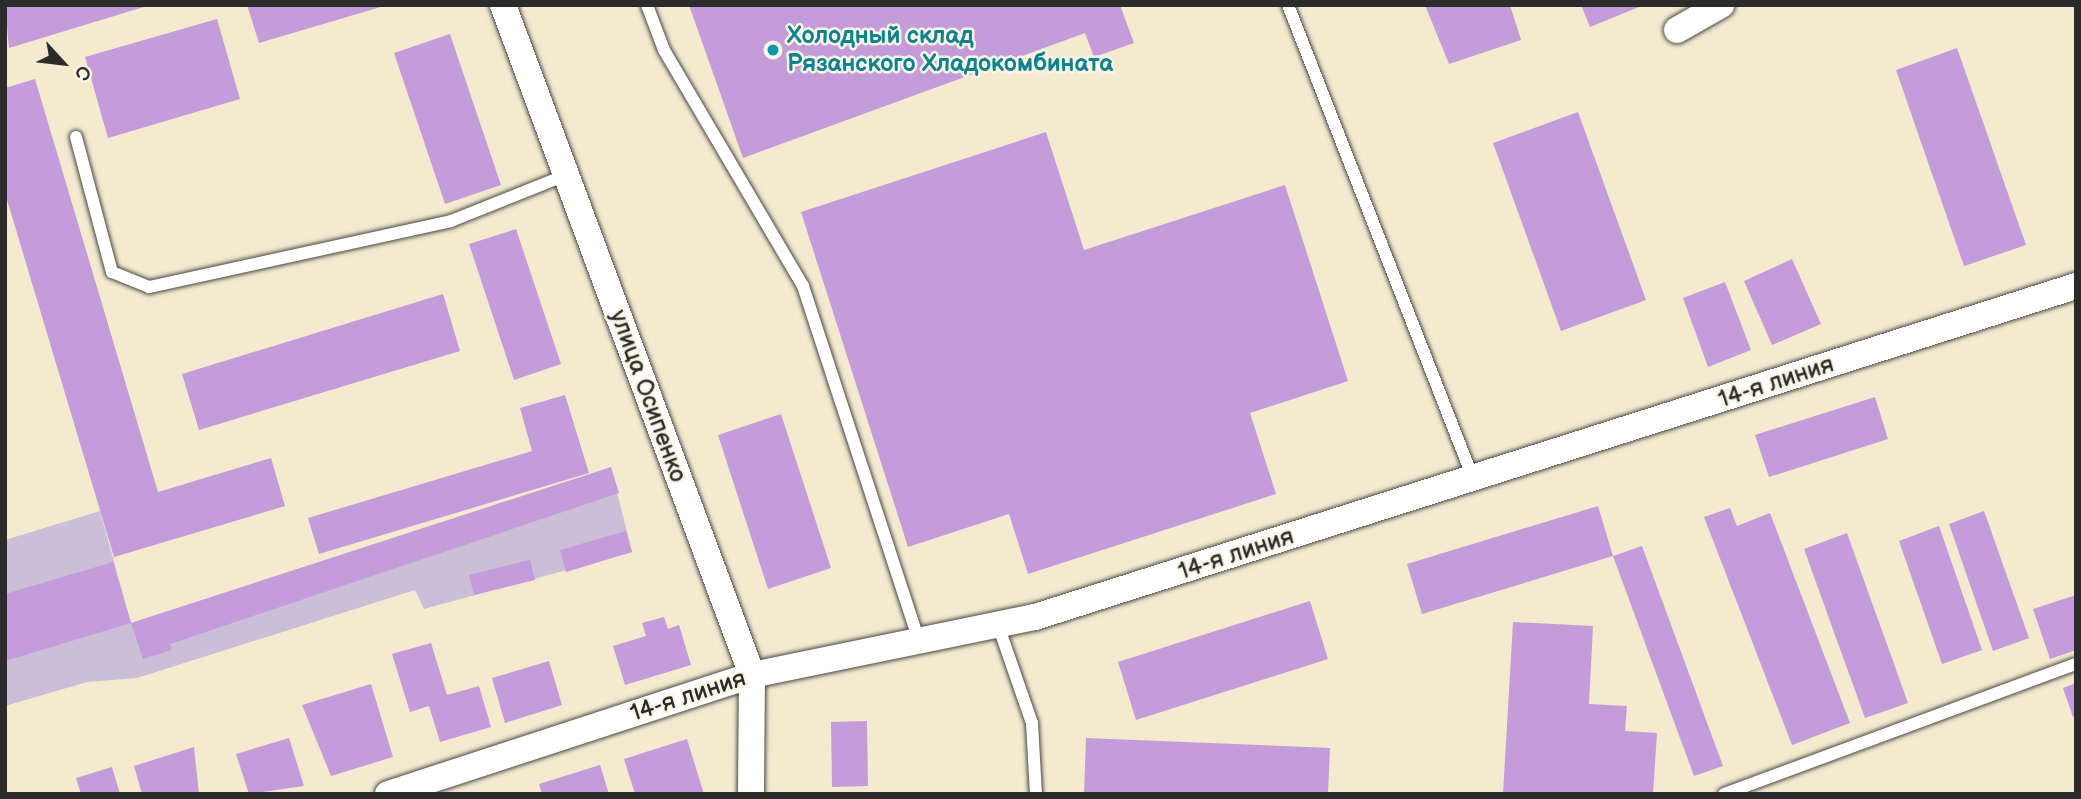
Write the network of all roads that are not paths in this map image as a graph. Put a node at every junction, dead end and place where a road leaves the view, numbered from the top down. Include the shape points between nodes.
1 (503, 5) edge
2 (647, 5) edge
3 (1288, 5) edge
4 (1721, 5) edge
5 (1677, 30) dead end
6 (76, 137) dead end
7 (566, 175) junction
8 (2076, 286) edge
9 (1473, 478) junction
10 (998, 625) junction
11 (919, 641) junction
12 (2076, 664) edge
13 (752, 675) junction
14 (403, 792) edge
15 (751, 794) edge
16 (1036, 794) edge
17 (1724, 794) edge

1 - 7 street, улица Осипенко
2 - 11 lane via 664,50 803,286
3 - 9 lane
4 - 5 street
6 - 7 lane via 112,271 149,286 451,221
7 - 13 street, улица Осипенко
8 - 9 street, 14-я линия
9 - 10 street, 14-я линия
10 - 11 street, 14-я линия
10 - 16 lane via 1032,723
11 - 13 street, 14-я линия
12 - 17 lane
13 - 14 street, 14-я линия
13 - 15 street, улица Осипенко

